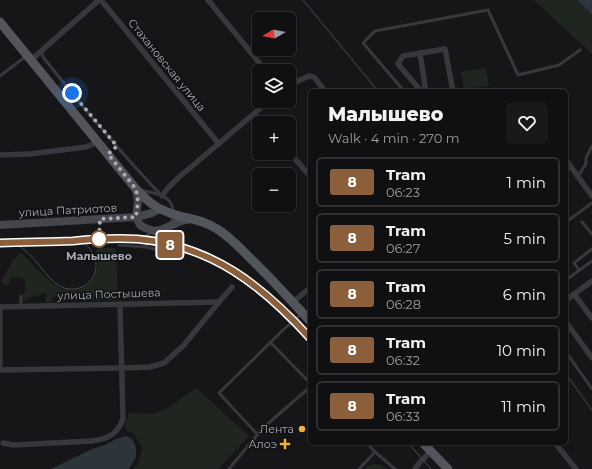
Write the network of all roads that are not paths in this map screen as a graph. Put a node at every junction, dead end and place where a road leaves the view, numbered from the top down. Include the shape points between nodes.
1 (100, 0) edge
2 (208, 0) edge
3 (0, 22) edge
4 (580, 50) dead end
5 (40, 52) junction
6 (420, 53) junction
7 (29, 58) junction
8 (260, 64) edge
9 (0, 76) edge
10 (296, 82) edge
11 (323, 89) edge
12 (402, 89) edge
13 (420, 89) edge
14 (424, 89) edge
15 (453, 89) edge
16 (261, 108) edge
17 (254, 114) joint
18 (98, 142) junction
19 (218, 144) junction
20 (117, 146) junction
21 (592, 146) edge
22 (108, 154) junction
23 (0, 155) edge
24 (296, 160) edge
25 (568, 163) edge
26 (308, 174) edge
27 (578, 176) junction
28 (136, 189) junction
29 (162, 196) junction
30 (592, 196) edge
31 (592, 203) edge
32 (160, 209) junction
33 (173, 214) junction
34 (136, 217) junction
35 (194, 219) junction
36 (568, 221) edge
37 (582, 222) dead end
38 (0, 225) edge
39 (167, 228) junction
40 (150, 230) junction
41 (592, 234) edge
42 (119, 245) dead end
43 (146, 247) junction
44 (592, 249) edge
45 (174, 254) dead end
46 (592, 261) edge
47 (579, 270) junction
48 (568, 278) edge
49 (592, 281) edge
50 (232, 287) dead end
51 (308, 290) edge
52 (574, 294) junction
53 (21, 296) dead end
54 (568, 298) edge
55 (218, 302) junction
56 (293, 302) junction
57 (120, 304) junction
58 (21, 306) junction
59 (0, 307) edge
60 (302, 313) junction
61 (591, 315) edge
62 (308, 319) edge
63 (568, 325) edge
64 (270, 342) junction
65 (568, 355) edge
66 (592, 358) edge
67 (122, 368) junction
68 (0, 370) edge
69 (308, 381) edge
70 (308, 389) edge
71 (592, 390) edge
72 (257, 434) junction
73 (1, 443) edge
74 (369, 445) edge
75 (426, 445) edge
76 (558, 445) edge
77 (431, 451) junction
78 (375, 452) junction
79 (229, 469) edge
80 (359, 469) edge
81 (395, 469) edge
82 (415, 469) edge
83 (448, 469) edge
84 (576, 469) edge

1 - 5 street
1 - 19 street, Стахановская улица
2 - 8 street
3 - 7 main road
4 - 12 lane via 559,65 518,75 488,10 375,30 363,43
5 - 7 street
5 - 20 lane
6 - 13 street via 403,56 398,64
6 - 14 street via 426,86
6 - 15 street via 445,49
7 - 9 lane
7 - 18 main road
10 - 11 street via 309,76 314,77
16 - 17 street
17 - 19 street
18 - 22 main road
18 - 23 street via 86,147
19 - 29 street via 166,189
20 - 22 lane
20 - 29 lane
21 - 27 lane via 586,164
22 - 28 main road
24 - 26 street
25 - 27 street
27 - 30 street
28 - 29 lane
28 - 32 main road
28 - 34 main road
29 - 33 lane via 168,199 173,207
31 - 36 lane
32 - 33 main road
32 - 34 main road, улица Патриотов
33 - 35 main road
33 - 39 lane
34 - 38 main road, улица Патриотов
34 - 40 main road via 140,224
35 - 39 main road via 174,223
35 - 56 main road via 205,222 227,236
37 - 41 lane
39 - 40 main road
40 - 43 lane
42 - 43 lane
43 - 45 lane
44 - 47 lane via 574,263
46 - 47 lane
47 - 48 lane
49 - 52 street
50 - 55 street
51 - 56 street
52 - 54 street
52 - 61 street
53 - 58 lane
55 - 57 street, улица Постышева
55 - 67 street via 183,346 164,363 150,367
56 - 60 main road
57 - 58 street, улица Постышева
57 - 67 street
58 - 59 street, улица Постышева
59 - 68 lane
60 - 62 main road
60 - 64 lane
63 - 66 street
64 - 69 lane
64 - 72 lane via 219,393
65 - 71 lane
67 - 68 street
67 - 73 street via 123,419 110,437 92,441 12,446
70 - 72 lane
72 - 79 lane
74 - 78 lane
75 - 77 main road
76 - 84 street
77 - 82 street
77 - 83 main road
78 - 80 lane
78 - 81 lane

